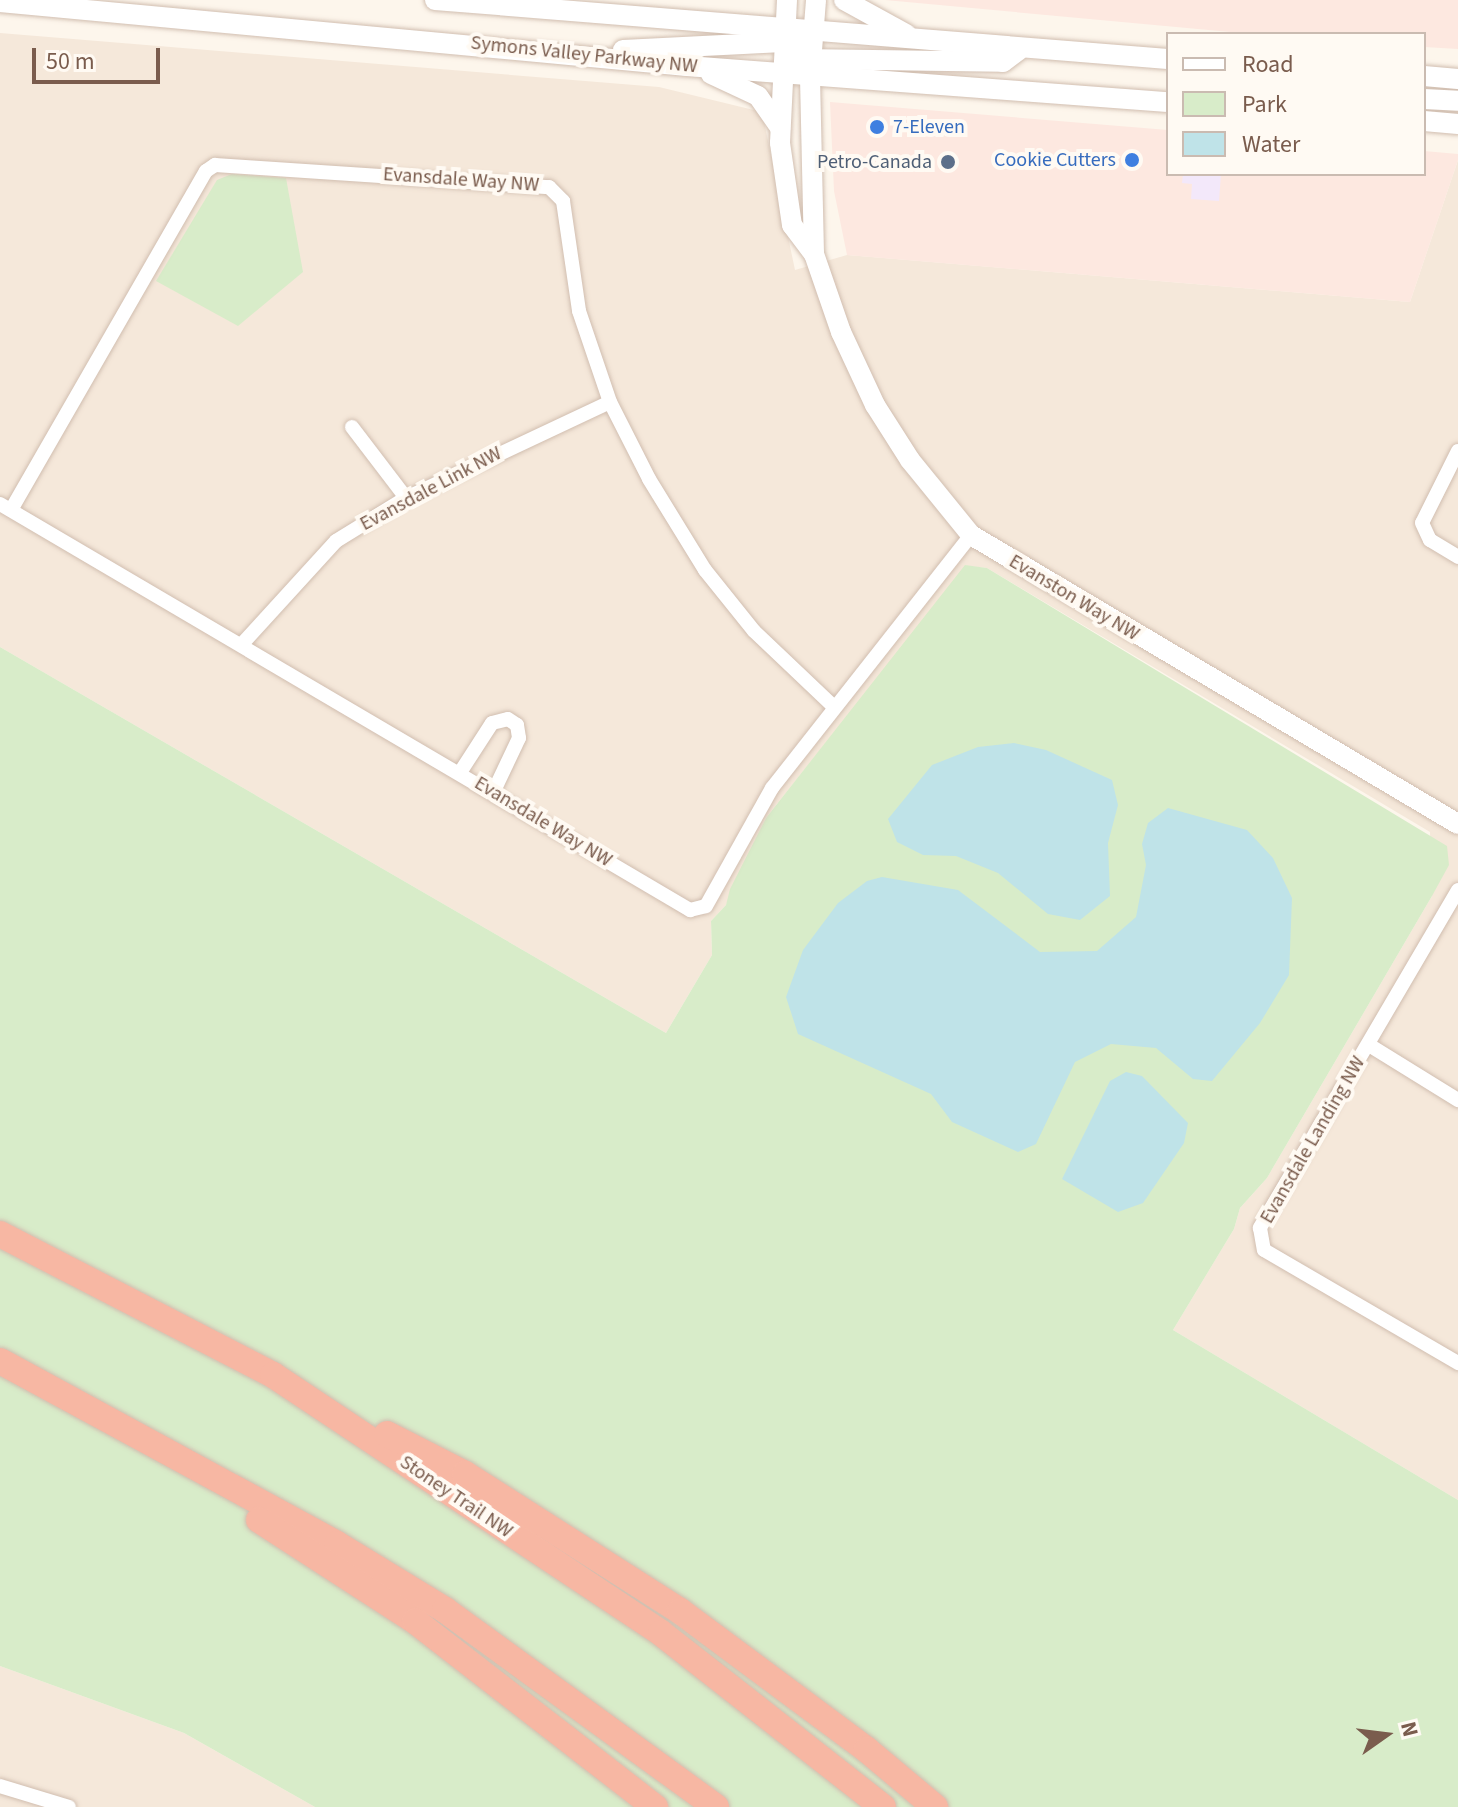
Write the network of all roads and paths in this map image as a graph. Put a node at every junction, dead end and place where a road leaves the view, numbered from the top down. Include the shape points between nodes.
1 (435, 0) edge
2 (787, 0) edge
3 (816, 0) edge
4 (844, 0) edge
5 (0, 2) edge
6 (813, 29) junction
7 (786, 36) junction
8 (913, 37) junction
9 (1019, 50) junction
10 (592, 54) junction
11 (1166, 59) edge
12 (687, 66) junction
13 (811, 66) junction
14 (782, 72) junction
15 (1426, 76) edge
16 (1458, 79) edge
17 (1166, 89) edge
18 (1096, 97) junction
19 (1426, 99) edge
20 (1458, 101) edge
21 (1166, 102) edge
22 (1426, 121) edge
23 (1458, 124) edge
24 (780, 128) junction
25 (814, 254) junction
26 (610, 402) junction
27 (352, 427) dead end
28 (1458, 451) edge
29 (406, 498) junction
30 (6, 507) edge
31 (971, 535) junction
32 (1458, 557) edge
33 (243, 643) junction
34 (834, 707) junction
35 (461, 771) junction
36 (494, 791) junction
37 (1458, 824) edge
38 (1458, 890) edge
39 (1369, 1045) junction
40 (1458, 1100) edge
41 (0, 1234) edge
42 (1458, 1363) edge
43 (8, 1364) edge
44 (273, 1375) junction
45 (1, 1789) edge
46 (32, 1802) edge
47 (69, 1807) edge
48 (655, 1807) edge
49 (716, 1807) edge
50 (883, 1807) edge
51 (935, 1807) edge

1 - 7 main road, Symons Valley Parkway NW
2 - 7 main road, Evanston Way NW
3 - 6 main road, Evanston Way NW
4 - 8 main road
5 - 10 main road, Symons Valley Parkway NW
6 - 7 main road, Symons Valley Parkway NW
6 - 8 main road, Symons Valley Parkway NW
6 - 13 main road, Evanston Way NW
7 - 10 main road
7 - 14 main road, Evanston Way NW
8 - 9 main road, Symons Valley Parkway NW
9 - 11 main road, Symons Valley Parkway NW
9 - 13 main road via 1003,62
10 - 12 main road, Symons Valley Parkway NW
12 - 14 main road, Symons Valley Parkway NW
12 - 24 main road via 758,96
13 - 14 main road via 798,59
13 - 18 main road
13 - 25 main road, Evanston Way NW
14 - 24 main road, Evanston Way NW
15 - 16 main road
17 - 18 main road
18 - 21 main road
19 - 20 main road
22 - 23 main road
24 - 25 main road, Evanston Way NW via 792,225
25 - 31 main road, Evanston Way NW via 841,332 875,405 910,460
26 - 29 street, Evansdale Link NW
26 - 30 street, Evansdale Way NW via 579,311 563,201 549,187 215,165 206,171
26 - 34 street, Evansdale Way NW via 705,570 770,649
27 - 29 street
28 - 32 street via 1422,523 1430,540
29 - 33 street, Evansdale Link NW via 336,541
30 - 33 street, Evansdale Way NW
31 - 34 street, Evansdale Way NW
31 - 37 main road, Evanston Way NW
33 - 35 street, Evansdale Way NW
34 - 36 street, Evansdale Way NW via 772,788 714,894 690,910
35 - 36 street, Evansdale Way NW
35 - 36 street via 492,723 508,719 517,725 519,738
38 - 39 street, Evansdale Landing NW
39 - 40 street, Evansdale Landing NW
39 - 42 street, Evansdale Landing NW via 1260,1228 1264,1250
41 - 44 highway, Stoney Trail NW
43 - 48 highway via 415,1621
43 - 49 highway via 337,1544 445,1610
44 - 50 highway, Stoney Trail NW via 661,1633
44 - 51 highway via 465,1474 653,1593 867,1750
45 - 46 street
46 - 47 street

